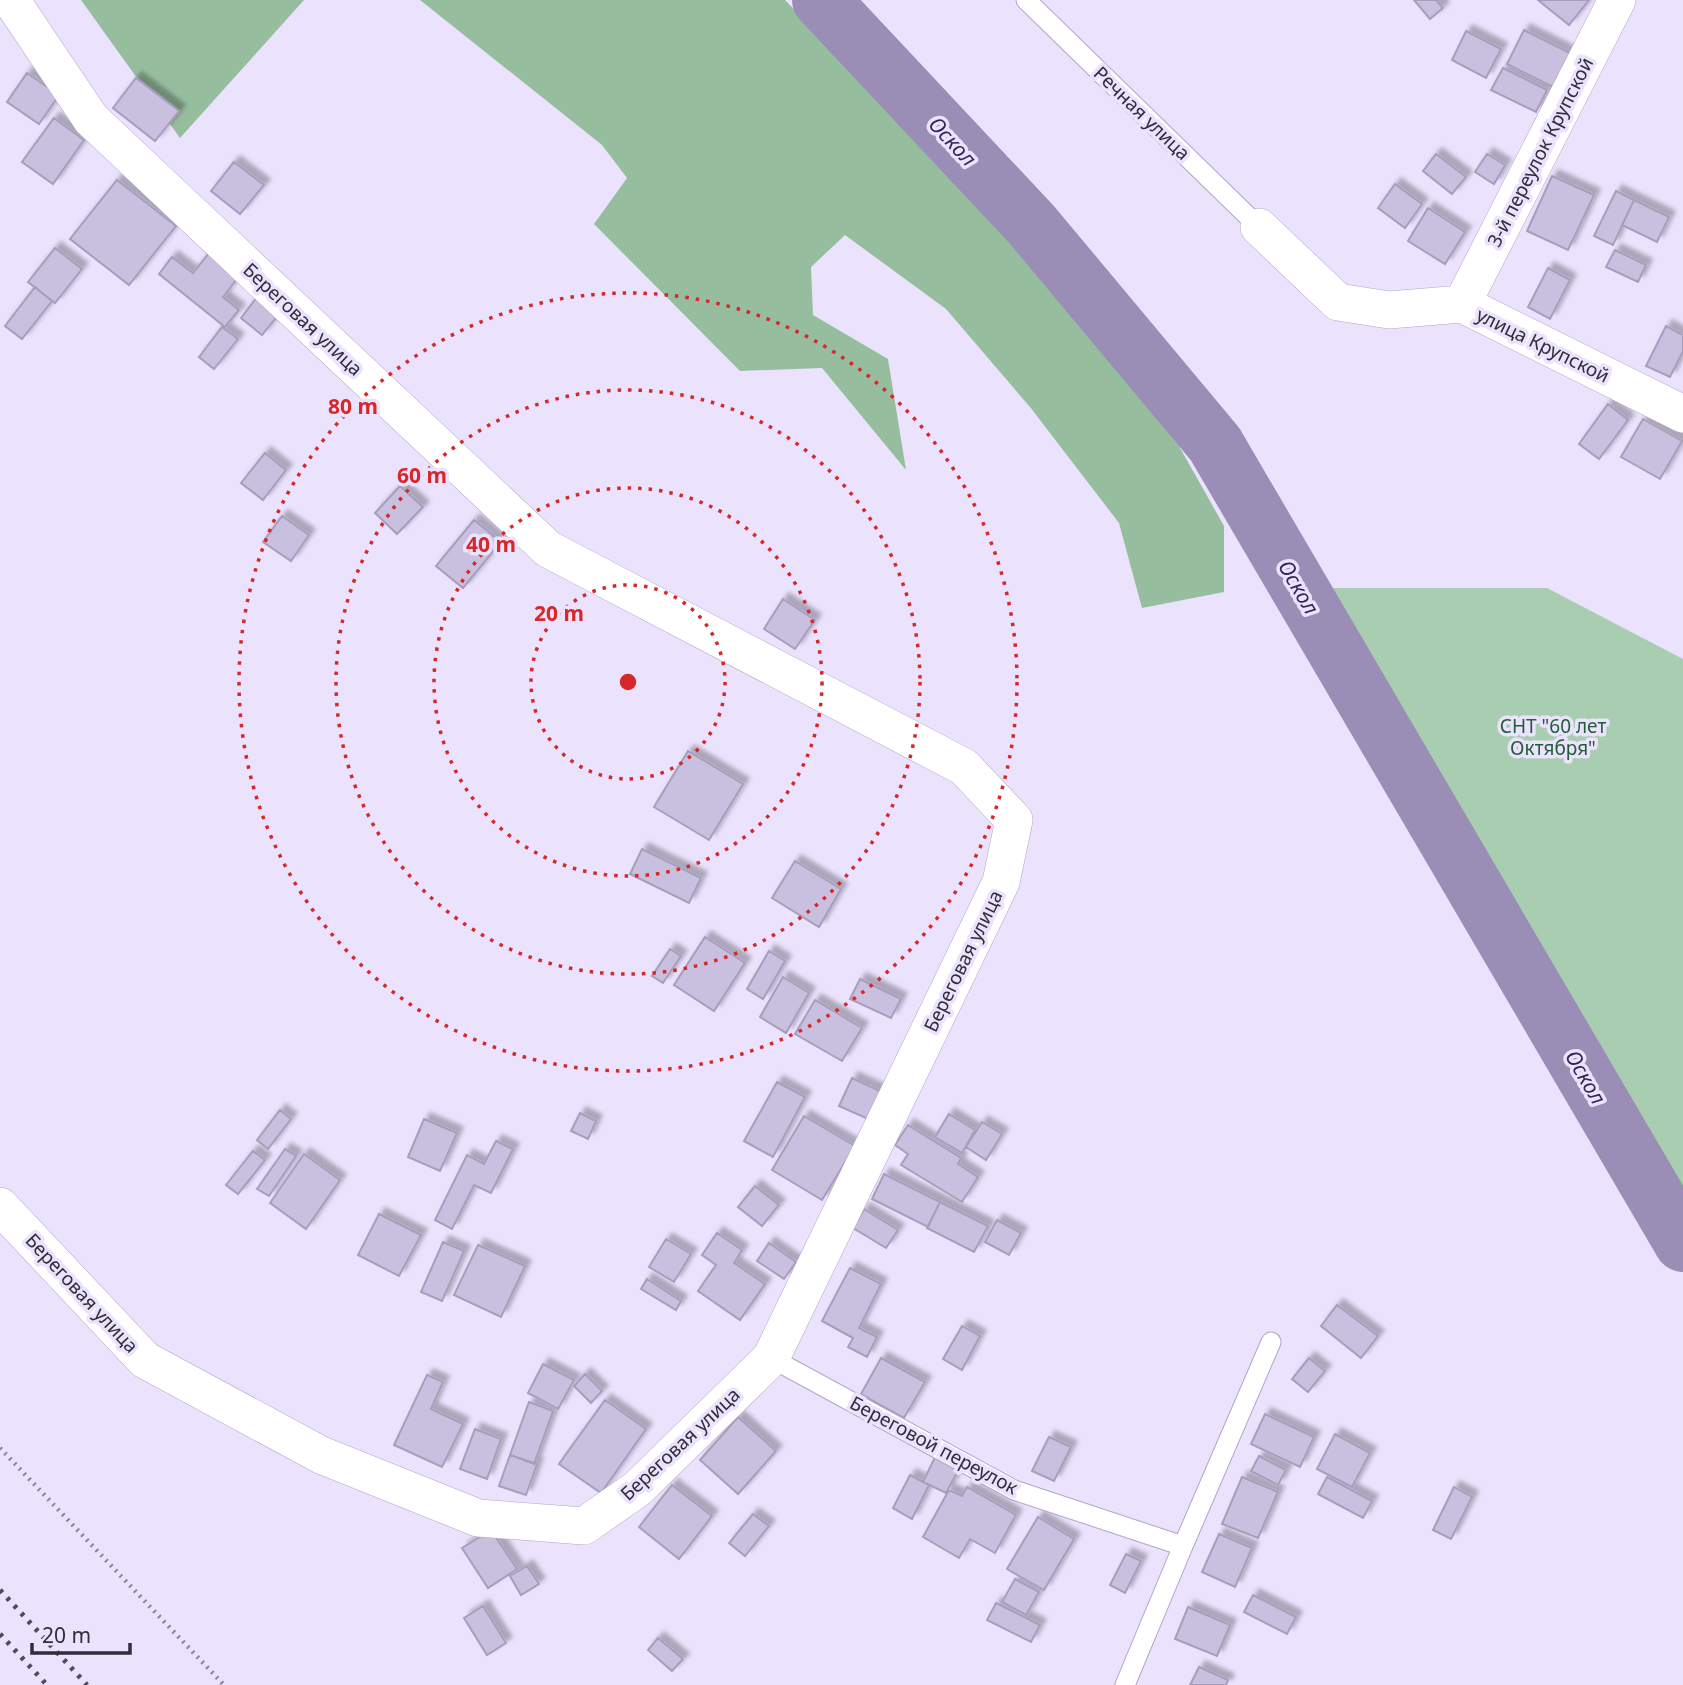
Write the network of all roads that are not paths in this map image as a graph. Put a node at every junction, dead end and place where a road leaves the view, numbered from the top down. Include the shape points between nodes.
1 (11, 0) edge
2 (1026, 0) edge
3 (1617, 0) edge
4 (1259, 226) joint
5 (1462, 304) junction
6 (1683, 414) edge
7 (0, 1206) edge
8 (1271, 1342) dead end
9 (771, 1358) junction
10 (1184, 1546) junction
11 (1125, 1685) edge

1 - 9 street, Береговая улица via 91,120 548,549 964,767 1014,820 1001,882
2 - 4 lane, Речная улица
3 - 5 street, 3-й переулок Крупской
4 - 5 street, улица Крупской via 1338,302 1389,310
5 - 6 street, улица Крупской
7 - 9 street, Береговая улица via 145,1360 321,1455 478,1518 584,1526 636,1489
8 - 10 lane
9 - 10 lane, Береговой переулок via 1014,1490
10 - 11 lane

